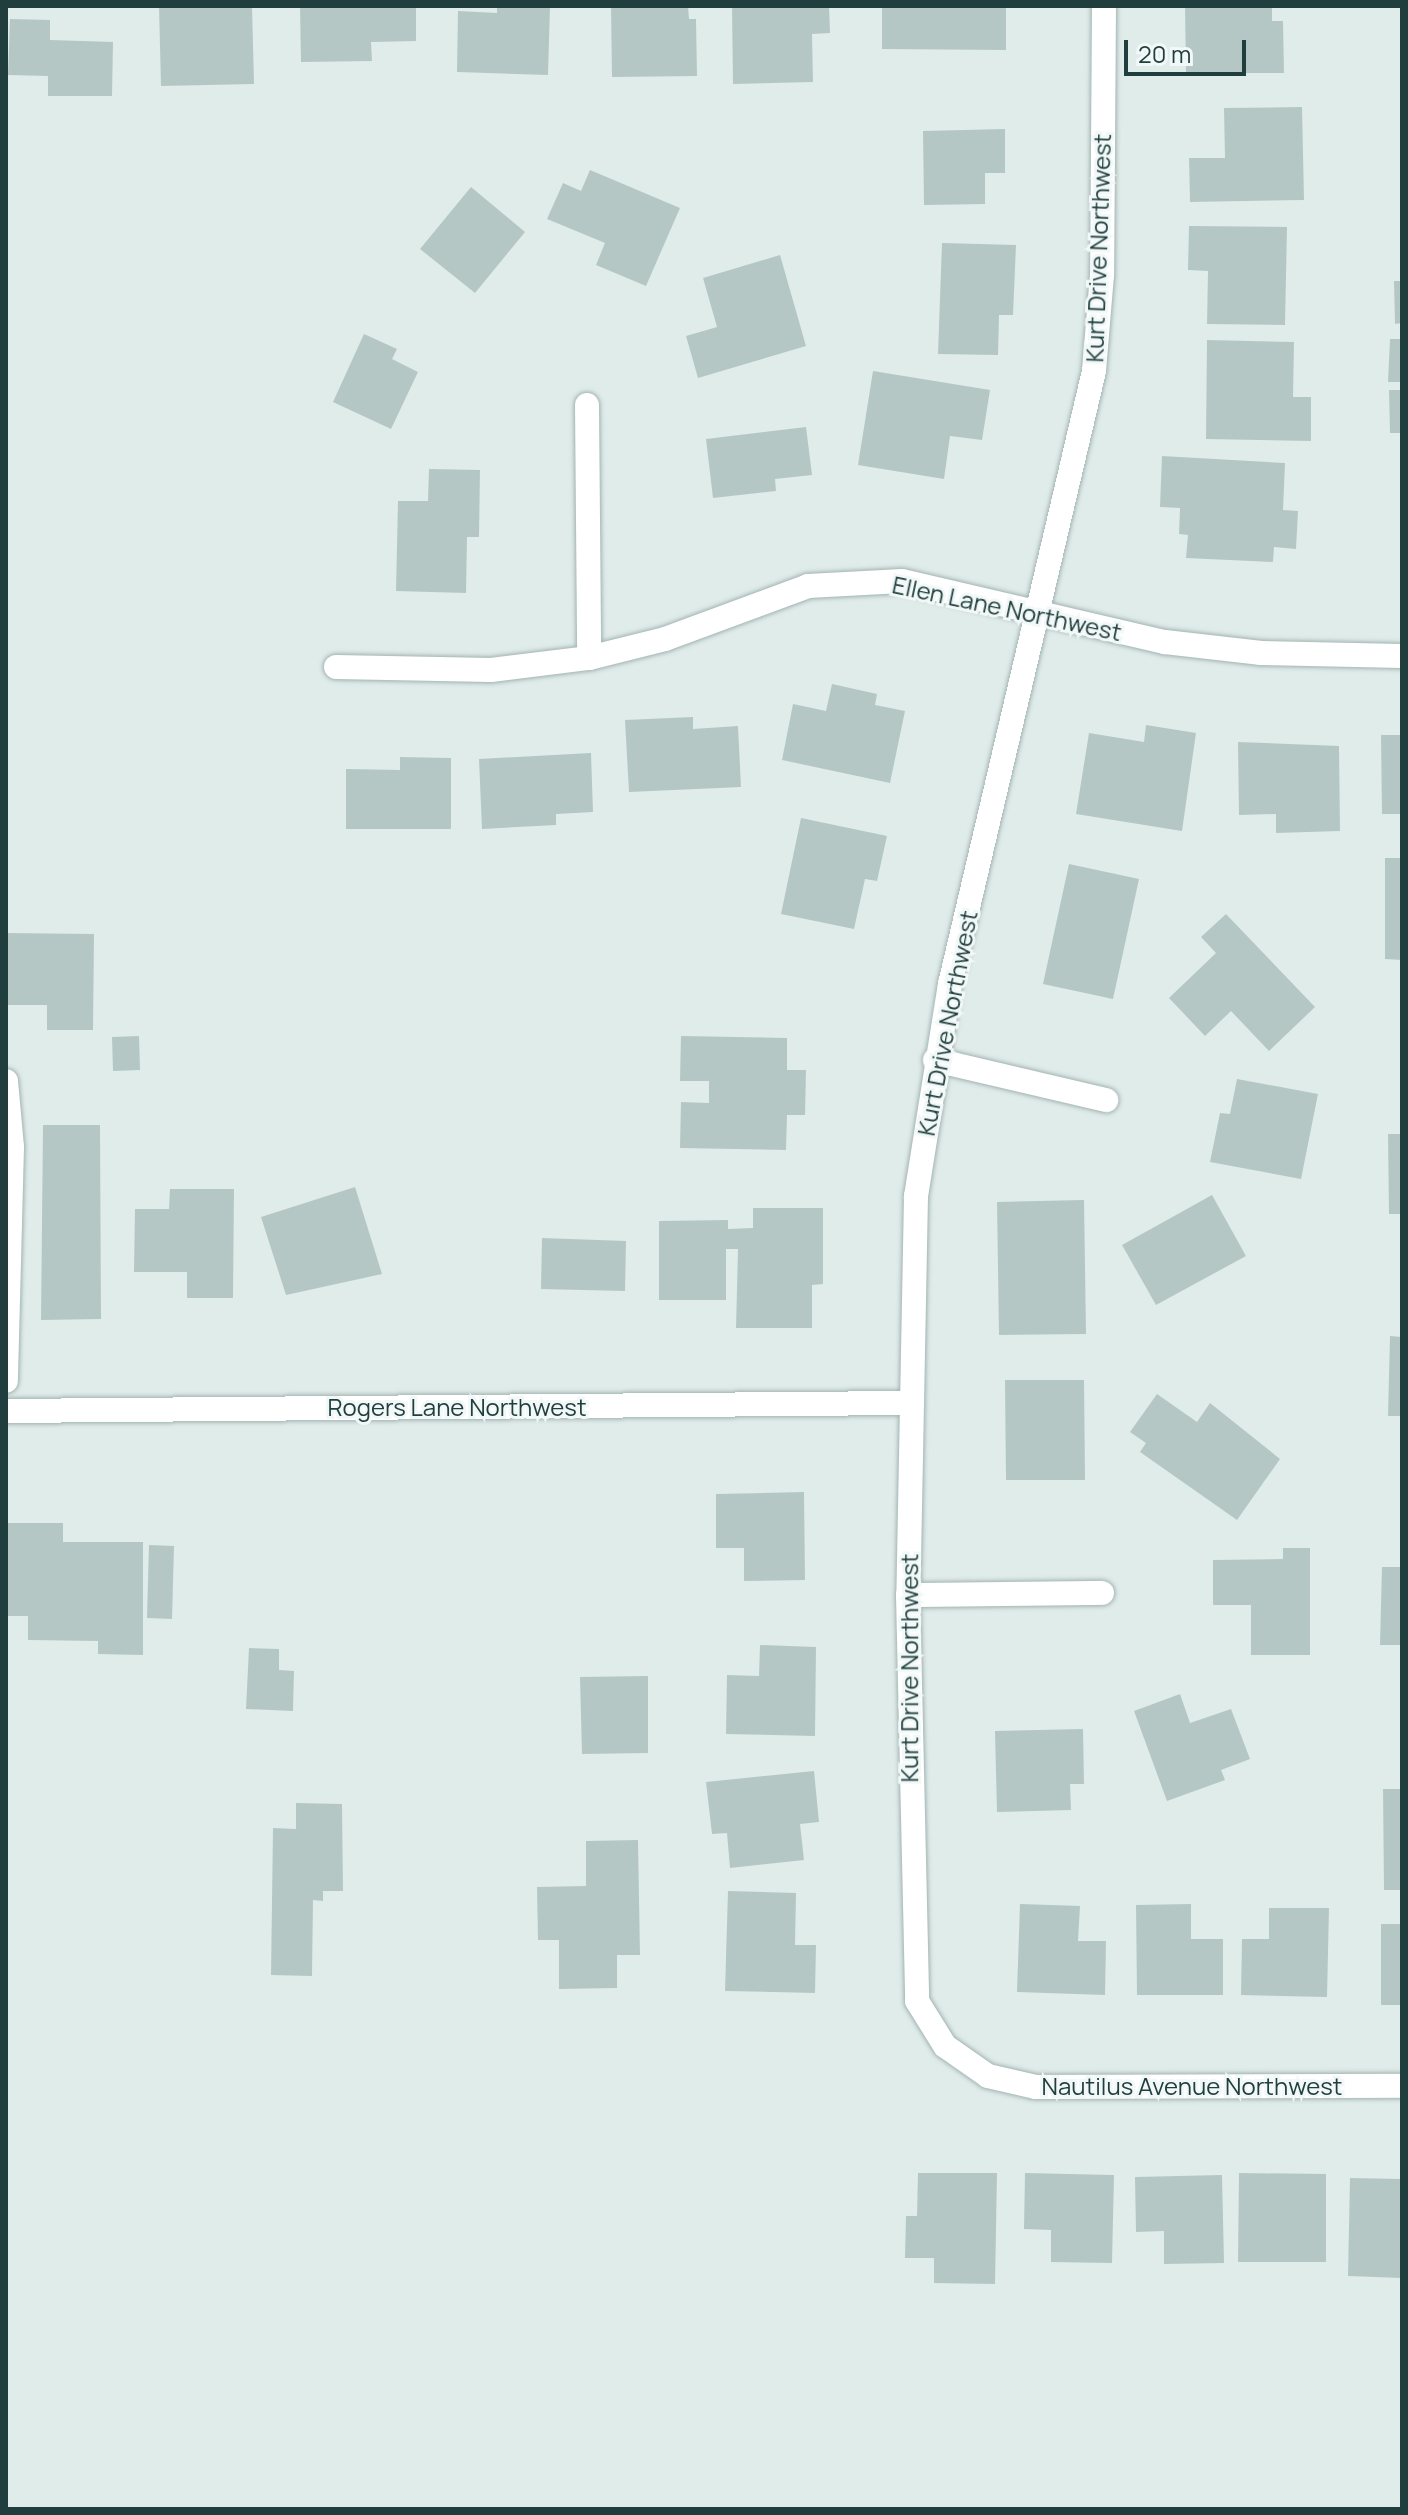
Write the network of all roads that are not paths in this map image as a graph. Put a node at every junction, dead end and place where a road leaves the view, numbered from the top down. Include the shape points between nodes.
1 (1104, 6) edge
2 (587, 405) dead end
3 (1038, 613) junction
4 (1402, 656) edge
5 (589, 658) junction
6 (336, 667) dead end
7 (935, 1060) junction
8 (6, 1081) edge
9 (1106, 1100) dead end
10 (6, 1381) edge
11 (908, 1403) junction
12 (6, 1411) edge
13 (1102, 1593) dead end
14 (908, 1595) junction
15 (945, 2046) joint
16 (1402, 2086) edge

1 - 3 street, Kurt Drive Northwest via 1102,275 1094,371
2 - 5 street
3 - 4 street, Ellen Lane Northwest via 1179,644 1261,653
3 - 5 street, Ellen Lane Northwest via 902,581 808,586 665,639
3 - 7 street, Kurt Drive Northwest
5 - 6 street, Ellen Lane Northwest via 491,670
7 - 9 street
7 - 11 street, Kurt Drive Northwest via 916,1196
8 - 10 street via 12,1147
11 - 12 street, Rogers Lane Northwest
11 - 14 street, Kurt Drive Northwest
13 - 14 street
14 - 15 street, Kurt Drive Northwest via 912,1941 917,2001
15 - 16 street, Nautilus Avenue Northwest via 988,2076 1036,2087

